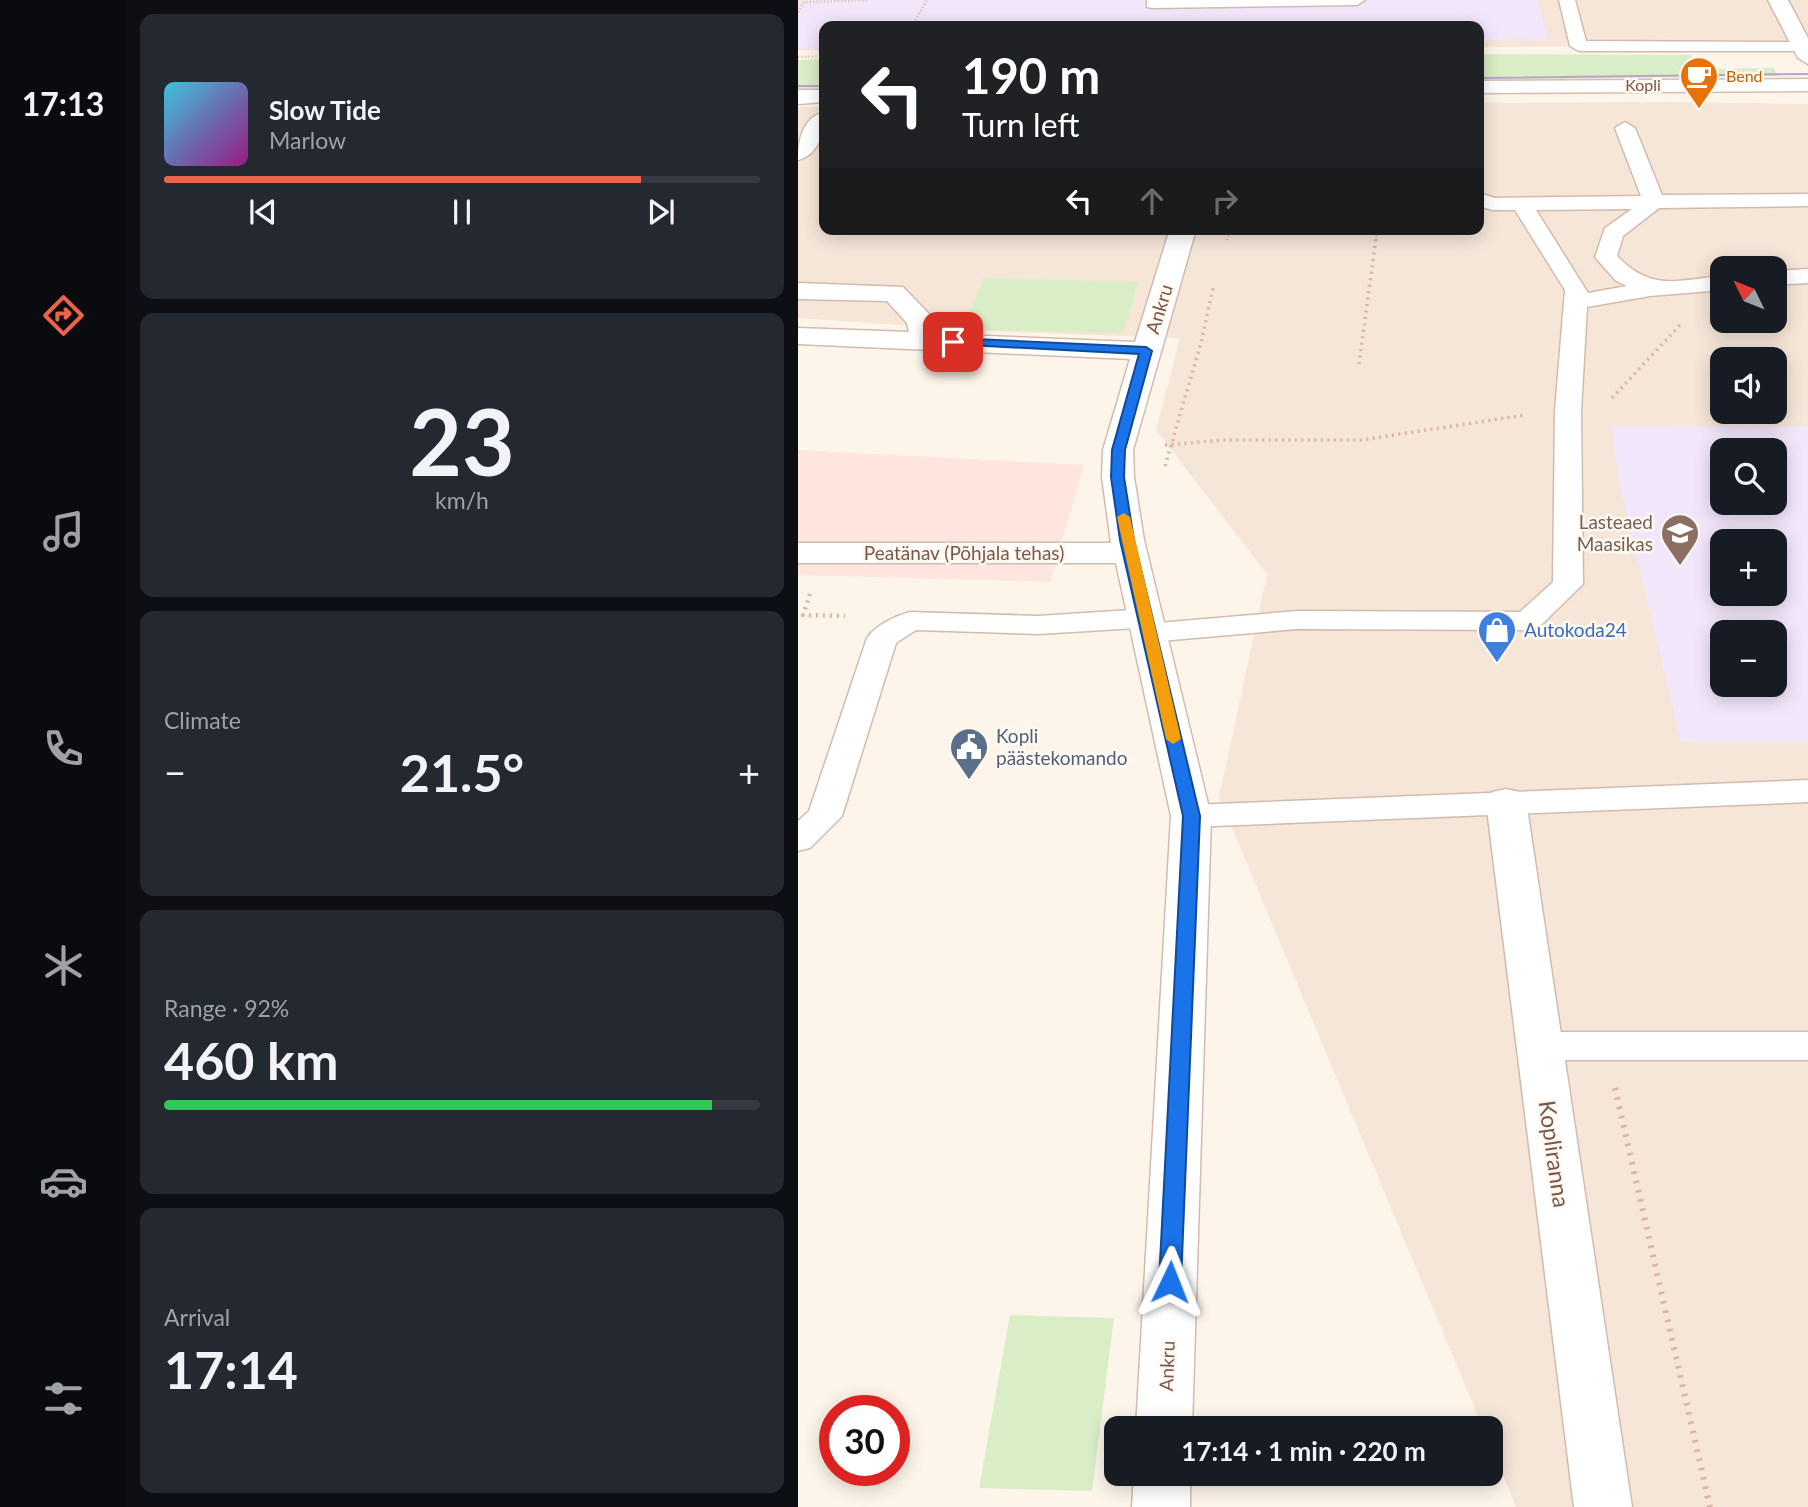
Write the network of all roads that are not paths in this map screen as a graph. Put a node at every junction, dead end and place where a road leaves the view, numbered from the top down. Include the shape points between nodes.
1 (1357, 0) edge
2 (1567, 0) edge
3 (1778, 0) edge
4 (1153, 3) dead end
5 (1805, 53) edge
6 (1808, 85) edge
7 (1484, 87) edge
8 (819, 96) edge
9 (798, 97) edge
10 (819, 126) edge
11 (1625, 128) dead end
12 (798, 153) edge
13 (1808, 200) edge
14 (1484, 201) edge
15 (1654, 202) junction
16 (1522, 204) junction
17 (1181, 235) edge
18 (1808, 276) edge
19 (1787, 277) edge
20 (1710, 283) edge
21 (1650, 289) junction
22 (798, 291) edge
23 (1576, 302) junction
24 (798, 336) edge
25 (925, 340) junction
26 (1146, 351) junction
27 (798, 552) edge
28 (1130, 554) junction
29 (1147, 625) junction
30 (1808, 791) edge
31 (1506, 802) junction
32 (1191, 816) junction
33 (798, 840) edge
34 (1538, 1046) junction
35 (1808, 1046) edge
36 (1165, 1416) edge
37 (1162, 1486) edge
38 (1161, 1507) edge
39 (1603, 1507) edge

1 - 4 lane
2 - 5 lane via 1579,46
3 - 5 street
6 - 7 street, Kopli
8 - 9 street
10 - 12 street
11 - 15 lane
13 - 15 lane
14 - 16 lane
15 - 16 lane
15 - 21 lane via 1613,233 1606,257 1624,276
16 - 23 lane via 1577,290
17 - 26 street, Ankru
18 - 19 lane
20 - 21 lane
21 - 23 lane
22 - 25 street via 894,293 920,321
23 - 29 lane via 1567,411 1568,584 1528,621
24 - 25 street
25 - 26 street
26 - 28 street, Ankru via 1118,450
27 - 28 street, Peatänav (Põhjala tehas)
28 - 29 street, Ankru
29 - 32 street, Ankru
29 - 33 lane via 910,621 882,638 824,816
30 - 31 lane
31 - 32 lane
31 - 34 street, Kopliranna
32 - 36 street, Ankru
34 - 35 lane
34 - 39 street, Kopliranna
37 - 38 street

